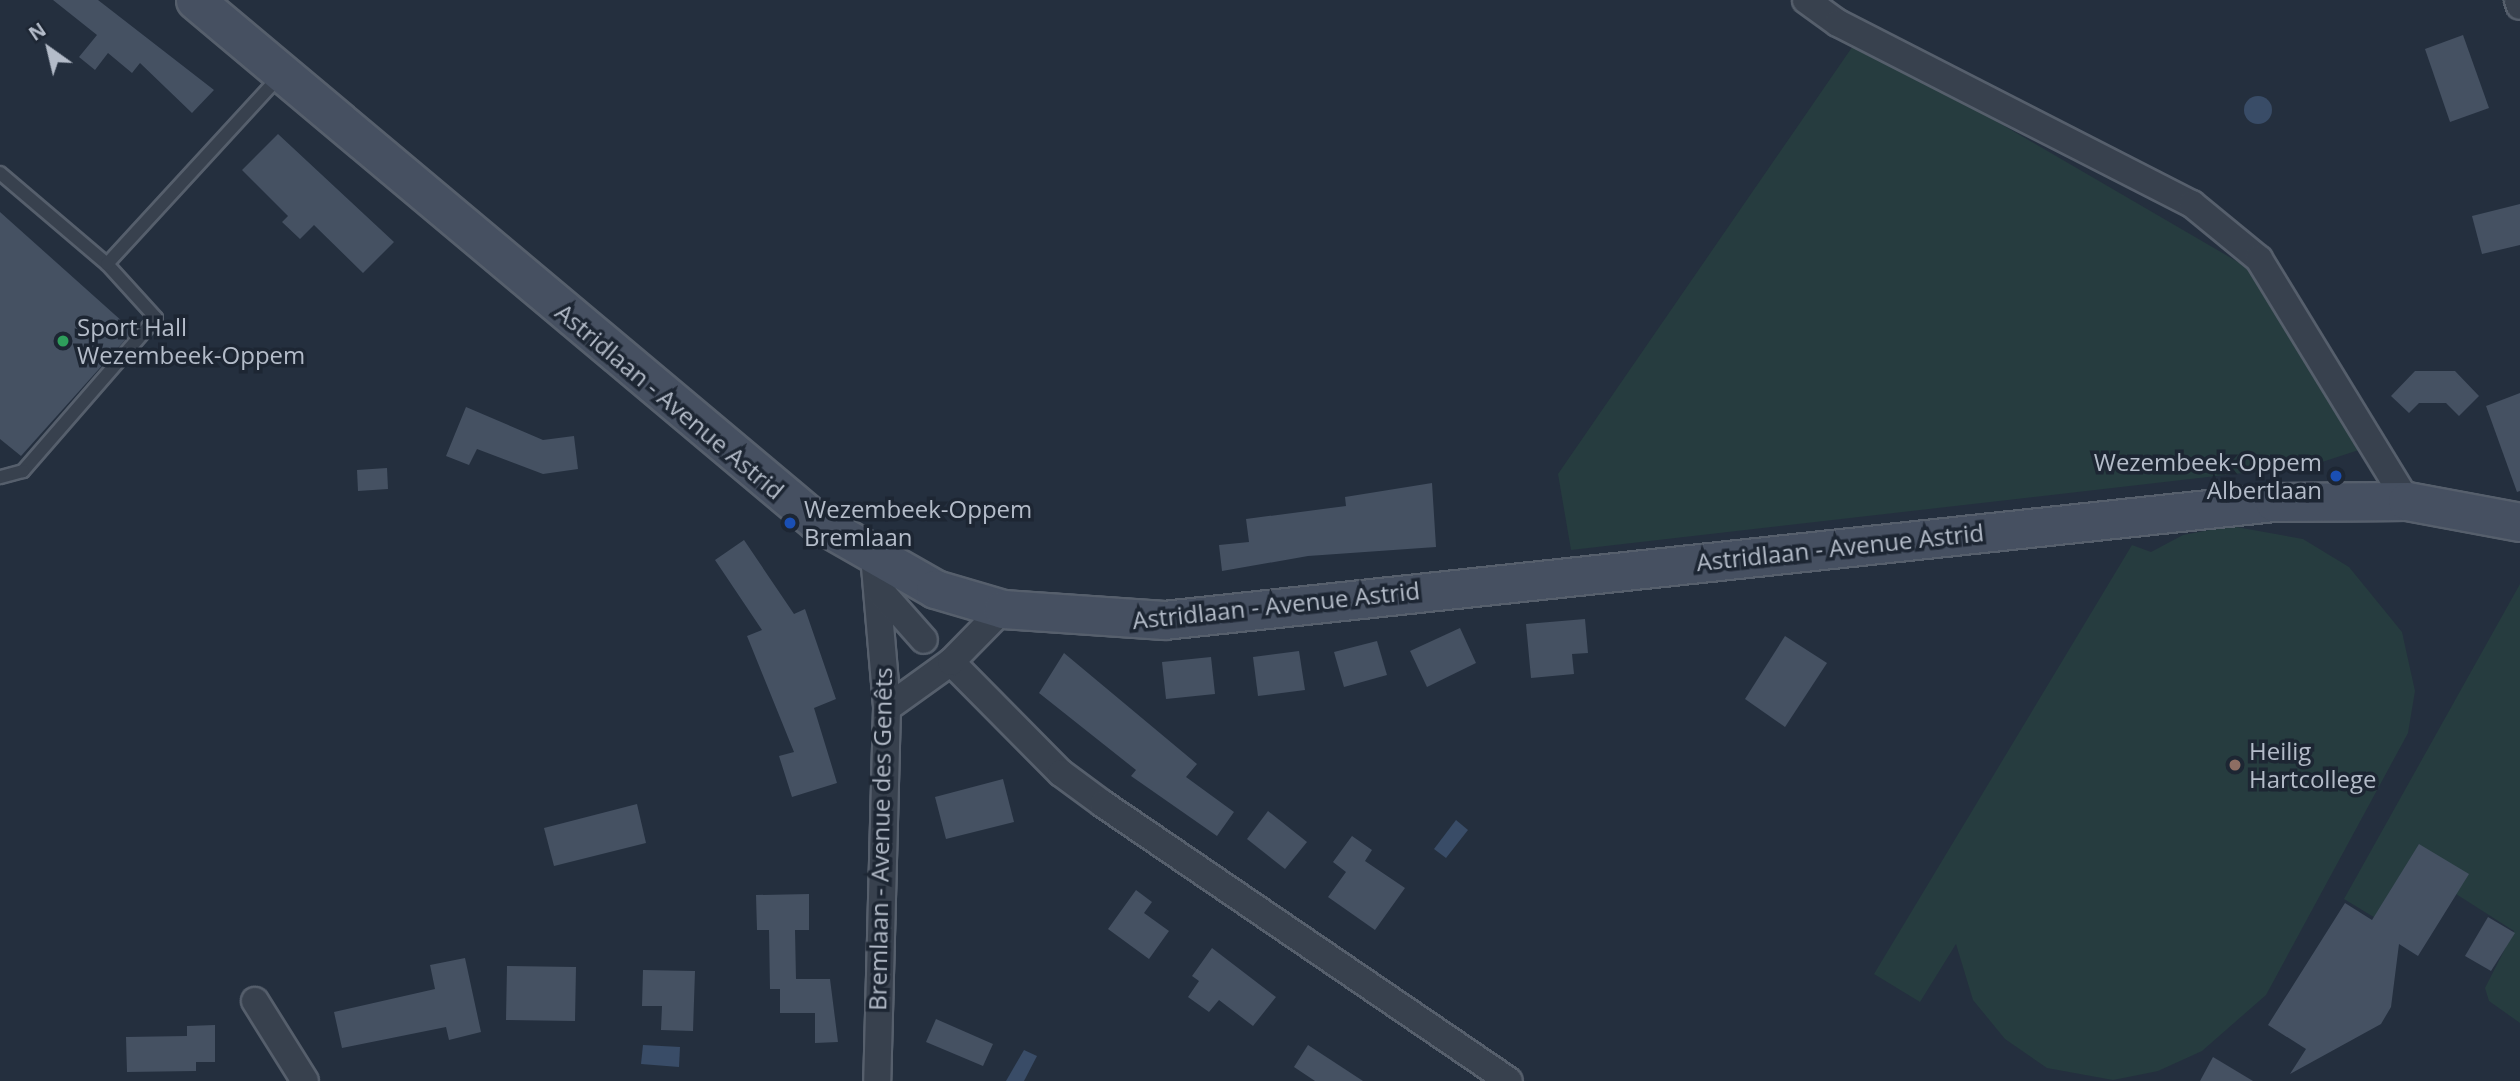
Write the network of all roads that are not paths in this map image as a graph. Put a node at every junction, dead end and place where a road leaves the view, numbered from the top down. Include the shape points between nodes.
1 (195, 0) edge
2 (1806, 0) edge
3 (2518, 0) edge
4 (2520, 6) edge
5 (282, 74) junction
6 (0, 173) edge
7 (107, 264) junction
8 (0, 477) edge
9 (2407, 501) junction
10 (2520, 522) edge
11 (876, 571) junction
12 (1003, 609) junction
13 (923, 640) dead end
14 (951, 663) junction
15 (887, 708) junction
16 (255, 1001) dead end
17 (306, 1081) edge
18 (877, 1081) edge
19 (1509, 1081) edge

1 - 5 street, Astridlaan - Avenue Astrid
2 - 9 street via 2037,128 2123,165 2192,204 2259,259
3 - 4 street
5 - 7 lane
5 - 11 street, Astridlaan - Avenue Astrid via 718,444
6 - 7 lane
7 - 8 lane via 151,307 151,331 23,471
9 - 10 street, Astridlaan - Avenue Astrid
9 - 12 street, Astridlaan - Avenue Astrid via 2274,502 1131,622
11 - 12 street, Astridlaan - Avenue Astrid
11 - 13 street
11 - 15 street, Bremlaan - Avenue des Genêts
12 - 14 street
14 - 15 street
14 - 19 street via 1061,773 1102,804
15 - 18 street, Bremlaan - Avenue des Genêts
16 - 17 street

